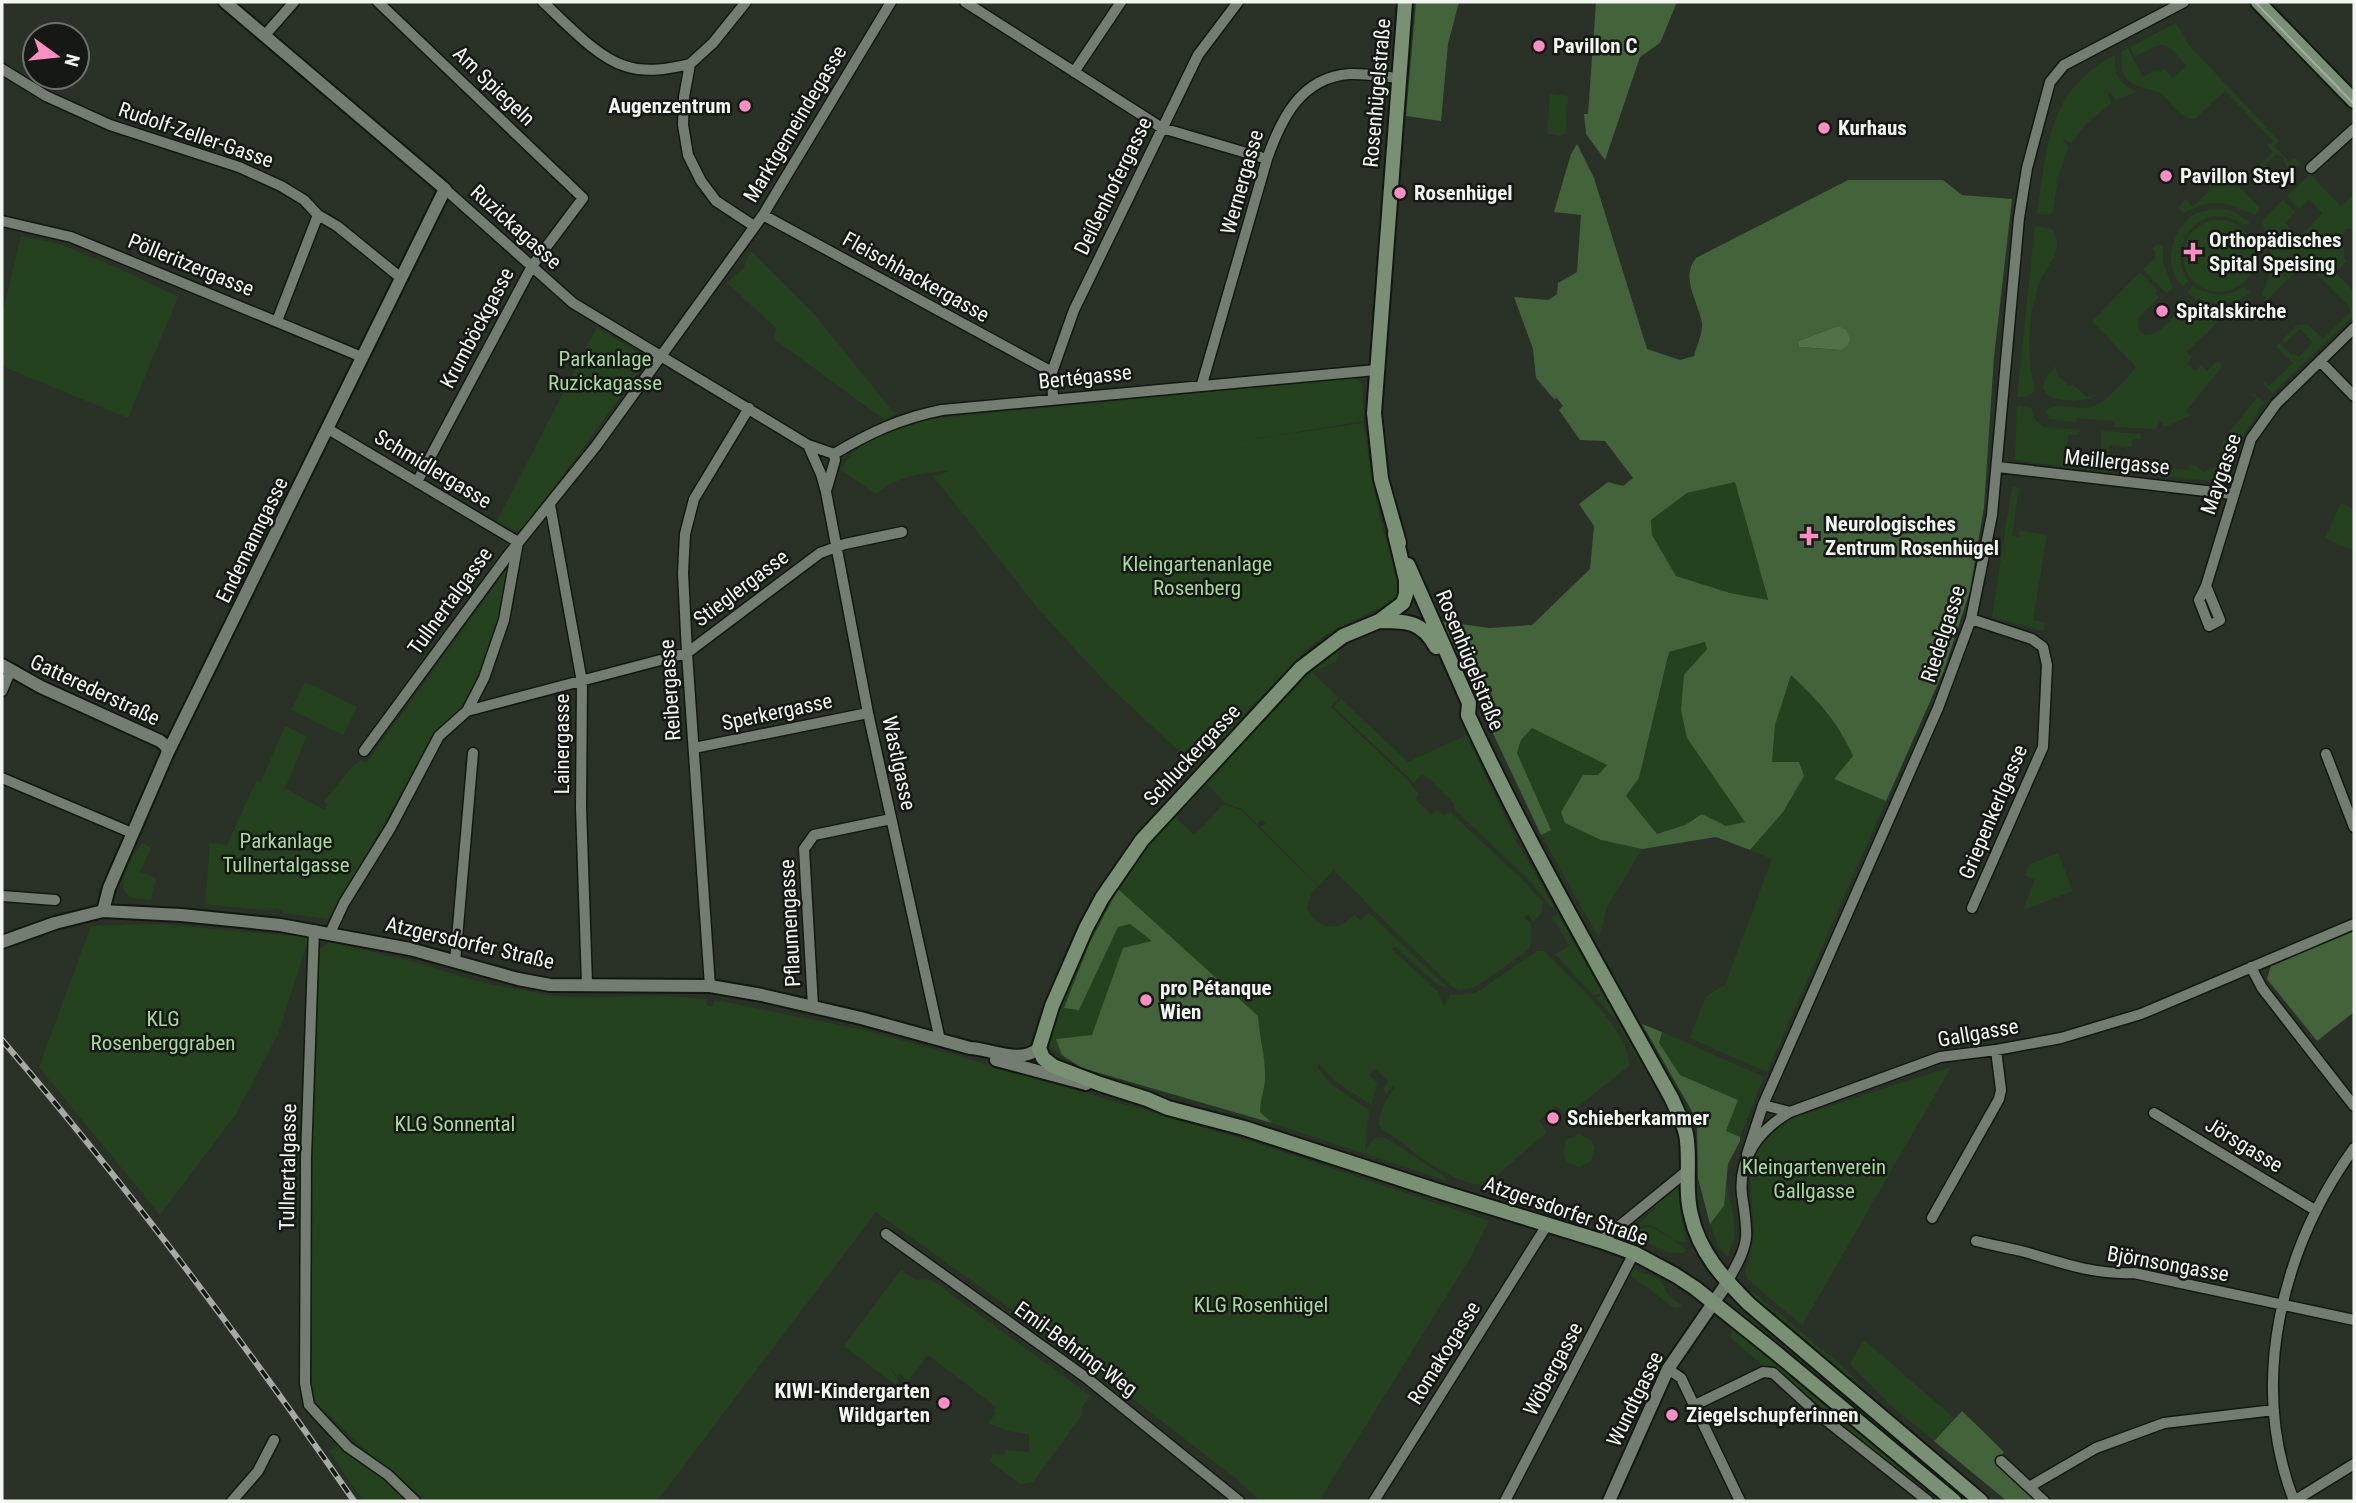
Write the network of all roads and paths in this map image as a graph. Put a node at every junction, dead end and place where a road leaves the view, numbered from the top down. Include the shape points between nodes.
1 (225, 2) edge
2 (294, 2) edge
3 (378, 2) edge
4 (543, 2) edge
5 (746, 2) edge
6 (891, 2) edge
7 (965, 2) edge
8 (1121, 2) edge
9 (1238, 2) edge
10 (1405, 2) edge
11 (2184, 2) edge
12 (2258, 2) edge
13 (2267, 2) edge
14 (2280, 24) junction
15 (265, 35) junction
16 (690, 64) junction
17 (2, 69) edge
18 (1074, 72) junction
19 (1399, 78) junction
20 (2354, 100) edge
21 (1162, 128) junction
22 (2354, 129) edge
23 (1267, 159) junction
24 (2311, 168) dead end
25 (445, 189) junction
26 (583, 198) joint
27 (318, 215) junction
28 (763, 215) junction
29 (2, 221) edge
30 (754, 226) junction
31 (532, 265) junction
32 (727, 265) joint
33 (401, 278) junction
34 (277, 321) junction
35 (2354, 328) edge
36 (362, 357) junction
37 (660, 358) junction
38 (2320, 361) junction
39 (1376, 370) junction
40 (1052, 372) junction
41 (1202, 384) junction
42 (2354, 396) edge
43 (1053, 399) junction
44 (749, 408) junction
45 (328, 429) junction
46 (808, 445) junction
47 (834, 454) junction
48 (1998, 467) junction
49 (417, 482) junction
50 (826, 492) junction
51 (2232, 494) junction
52 (551, 505) junction
53 (902, 532) dead end
54 (1395, 534) junction
55 (518, 542) junction
56 (836, 547) junction
57 (2206, 586) dead end
58 (1971, 620) junction
59 (1379, 621) junction
60 (687, 653) junction
61 (6, 668) edge
62 (582, 682) junction
63 (2, 691) edge
64 (467, 711) junction
65 (868, 713) junction
66 (1468, 715) junction
67 (694, 748) junction
68 (364, 751) dead end
69 (168, 752) junction
70 (473, 753) dead end
71 (2326, 754) dead end
72 (2, 778) edge
73 (891, 819) junction
74 (2354, 827) edge
75 (132, 833) junction
76 (2, 896) edge
77 (55, 900) dead end
78 (1972, 908) dead end
79 (103, 911) junction
80 (2354, 924) edge
81 (314, 930) junction
82 (330, 933) junction
83 (2, 942) edge
84 (456, 962) junction
85 (2251, 967) junction
86 (586, 985) junction
87 (710, 986) junction
88 (813, 1006) junction
89 (940, 1040) junction
90 (970, 1048) junction
91 (1039, 1048) junction
92 (1996, 1050) junction
93 (1100, 1084) junction
94 (1763, 1105) junction
95 (2354, 1106) edge
96 (1790, 1112) junction
97 (2154, 1113) dead end
98 (2354, 1148) edge
99 (1747, 1154) junction
100 (1687, 1171) junction
101 (2315, 1210) junction
102 (1932, 1218) dead end
103 (1547, 1225) junction
104 (886, 1234) dead end
105 (1601, 1241) junction
106 (1976, 1241) dead end
107 (1634, 1253) junction
108 (1727, 1283) junction
109 (1713, 1303) junction
110 (2282, 1305) junction
111 (2354, 1320) edge
112 (1668, 1369) junction
113 (1693, 1406) junction
114 (2274, 1410) junction
115 (274, 1440) dead end
116 (2001, 1461) dead end
117 (2354, 1464) edge
118 (2029, 1487) junction
119 (232, 1501) edge
120 (415, 1501) edge
121 (1239, 1501) edge
122 (1374, 1501) edge
123 (1505, 1501) edge
124 (1609, 1501) edge
125 (1740, 1501) edge
126 (1928, 1501) edge
127 (1954, 1501) edge
128 (1980, 1501) edge
129 (2044, 1501) edge
130 (2294, 1501) edge

1 - 15 street, Ruzickagasse
2 - 15 street
3 - 26 street, Am Spiegeln
4 - 16 street via 604,56 624,66 644,70
5 - 16 street
6 - 28 street, Marktgemeindegasse
7 - 18 street
8 - 18 street
9 - 21 street, Deißenhofergasse via 1198,55
10 - 19 main road, Rosenhügelstraße
11 - 48 street, Riedelgasse via 2064,65 2050,82 2027,168 2020,218
12 - 14 main road
13 - 14 main road
14 - 20 main road
15 - 25 street, Ruzickagasse
16 - 30 street via 683,125 692,167 716,201
17 - 27 street, Rudolf-Zeller-Gasse via 46,96 110,125 272,182 304,200
18 - 21 street
19 - 23 street, Wernergasse via 1350,74 1311,86 1278,127
19 - 39 main road, Rosenhügelstraße
21 - 23 street
21 - 40 street, Deißenhofergasse via 1069,320
22 - 24 street
23 - 41 street, Wernergasse
25 - 31 street, Ruzickagasse
25 - 33 street, Endemanngasse
26 - 31 street, Krumböckgasse
27 - 33 street, Rudolf-Zeller-Gasse
27 - 34 street
28 - 30 street, Marktgemeindegasse
28 - 40 street, Fleischhackergasse
29 - 34 street, Pölleritzergasse via 71,237
30 - 32 street, Marktgemeindegasse
31 - 37 street, Ruzickagasse via 573,303
31 - 49 street, Krumböckgasse
32 - 37 street, Tullnertalgasse
33 - 36 street, Endemanngasse
34 - 36 street, Pölleritzergasse
35 - 38 street, Maygasse
36 - 45 street, Endemanngasse
37 - 44 street, Ruzickagasse
37 - 52 street, Tullnertalgasse
38 - 42 street
38 - 51 street, Maygasse via 2260,424
39 - 41 street, Bertégasse
39 - 54 main road, Rosenhügelstraße via 1375,428 1381,479
40 - 43 street, Deißenhofergasse
41 - 43 street, Bertégasse
43 - 47 street, Bertégasse via 912,416
44 - 46 street, Ruzickagasse
44 - 60 street, Reibergasse via 694,499 684,534
45 - 49 street, Schmidlergasse
45 - 69 street, Endemanngasse
46 - 47 street
46 - 50 street, Wastlgasse
47 - 50 street, Wastlgasse
48 - 51 street, Meillergasse
48 - 58 street, Riedelgasse
49 - 55 street, Schmidlergasse
50 - 56 street, Wastlgasse
51 - 57 street, Maygasse
52 - 55 street, Tullnertalgasse
52 - 62 street, Lainergasse
53 - 56 street, Stieglergasse
54 - 59 main road, Schluckergasse via 1406,594 1403,603
54 - 66 main road, Rosenhügelstraße via 1469,703
55 - 64 street, Tullnertalgasse via 504,620
55 - 68 street, Tullnertalgasse
56 - 60 street, Stieglergasse via 820,553
56 - 65 street, Wastlgasse
58 - 78 street, Griepenkerlgasse via 2029,637 2043,647 2047,665 2043,747
58 - 94 street, Riedelgasse via 1938,708
59 - 66 main road via 1411,623 1429,636
59 - 91 main road, Schluckergasse via 1343,636 1301,668 1142,839 1086,928
60 - 62 street, Stieglergasse
60 - 67 street, Reibergasse
61 - 63 street
61 - 69 street, Gatterederstraße via 160,741
62 - 64 street, Stieglergasse
62 - 86 street, Lainergasse
64 - 82 street, Tullnertalgasse via 439,736
65 - 67 street, Sperkergasse
65 - 73 street, Wastlgasse
66 - 100 main road, Rosenhügelstraße via 1530,843 1672,1099 1686,1136
67 - 87 street, Reibergasse
69 - 75 street, Endemanngasse
70 - 84 street
71 - 74 street
72 - 75 street
73 - 88 street, Pflaumengasse via 814,835 804,849
73 - 89 street, Wastlgasse
75 - 79 street, Endemanngasse
76 - 77 street
79 - 81 street, Atzgersdorfer Straße
79 - 83 street, Atzgersdorfer Straße
80 - 85 street, Gallgasse
81 - 82 street, Atzgersdorfer Straße
81 - 120 street, Tullnertalgasse via 305,1383 309,1405 348,1447
82 - 84 street, Atzgersdorfer Straße
84 - 86 street, Atzgersdorfer Straße via 550,985
85 - 92 street, Gallgasse via 2108,1025
85 - 95 street via 2262,988
86 - 87 street, Atzgersdorfer Straße
87 - 88 street, Atzgersdorfer Straße
88 - 89 street, Atzgersdorfer Straße
89 - 90 street, Atzgersdorfer Straße
90 - 91 street, Atzgersdorfer Straße via 1018,1056
90 - 93 street, Atzgersdorfer Straße via 1023,1068
91 - 93 main road, Atzgersdorfer Straße via 1053,1066
92 - 96 street, Gallgasse via 1940,1057
92 - 102 street via 1999,1099
93 - 103 main road, Atzgersdorfer Straße
94 - 96 street
94 - 99 street, Riedelgasse
96 - 99 street, Gallgasse via 1767,1128
97 - 101 street, Jörsgasse
98 - 101 street
99 - 108 street, Gallgasse via 1741,1181 1746,1239
100 - 105 street
100 - 108 main road, Rosenhügelstraße via 1695,1228
101 - 110 street via 2294,1259
103 - 105 main road, Atzgersdorfer Straße
103 - 122 street, Romakogasse
104 - 121 street, Emil-Behring-Weg via 1088,1379
105 - 107 main road, Atzgersdorfer Straße
106 - 110 street, Björnsongasse via 2111,1274 2134,1273
107 - 109 main road, Atzgersdorfer Straße
107 - 123 street, Wöbergasse
108 - 109 street, Wundtgasse
108 - 128 main road
109 - 112 street, Wundtgasse
109 - 127 main road, Atzgersdorfer Straße
110 - 111 street, Björnsongasse
110 - 114 street via 2274,1360
112 - 113 street via 1681,1378
112 - 124 street, Wundtgasse
113 - 125 street
113 - 126 street via 1763,1373 1776,1375
114 - 118 street via 2164,1423 2096,1448
114 - 130 street via 2281,1460
115 - 119 street via 258,1471
116 - 118 street
117 - 130 street
118 - 129 street

